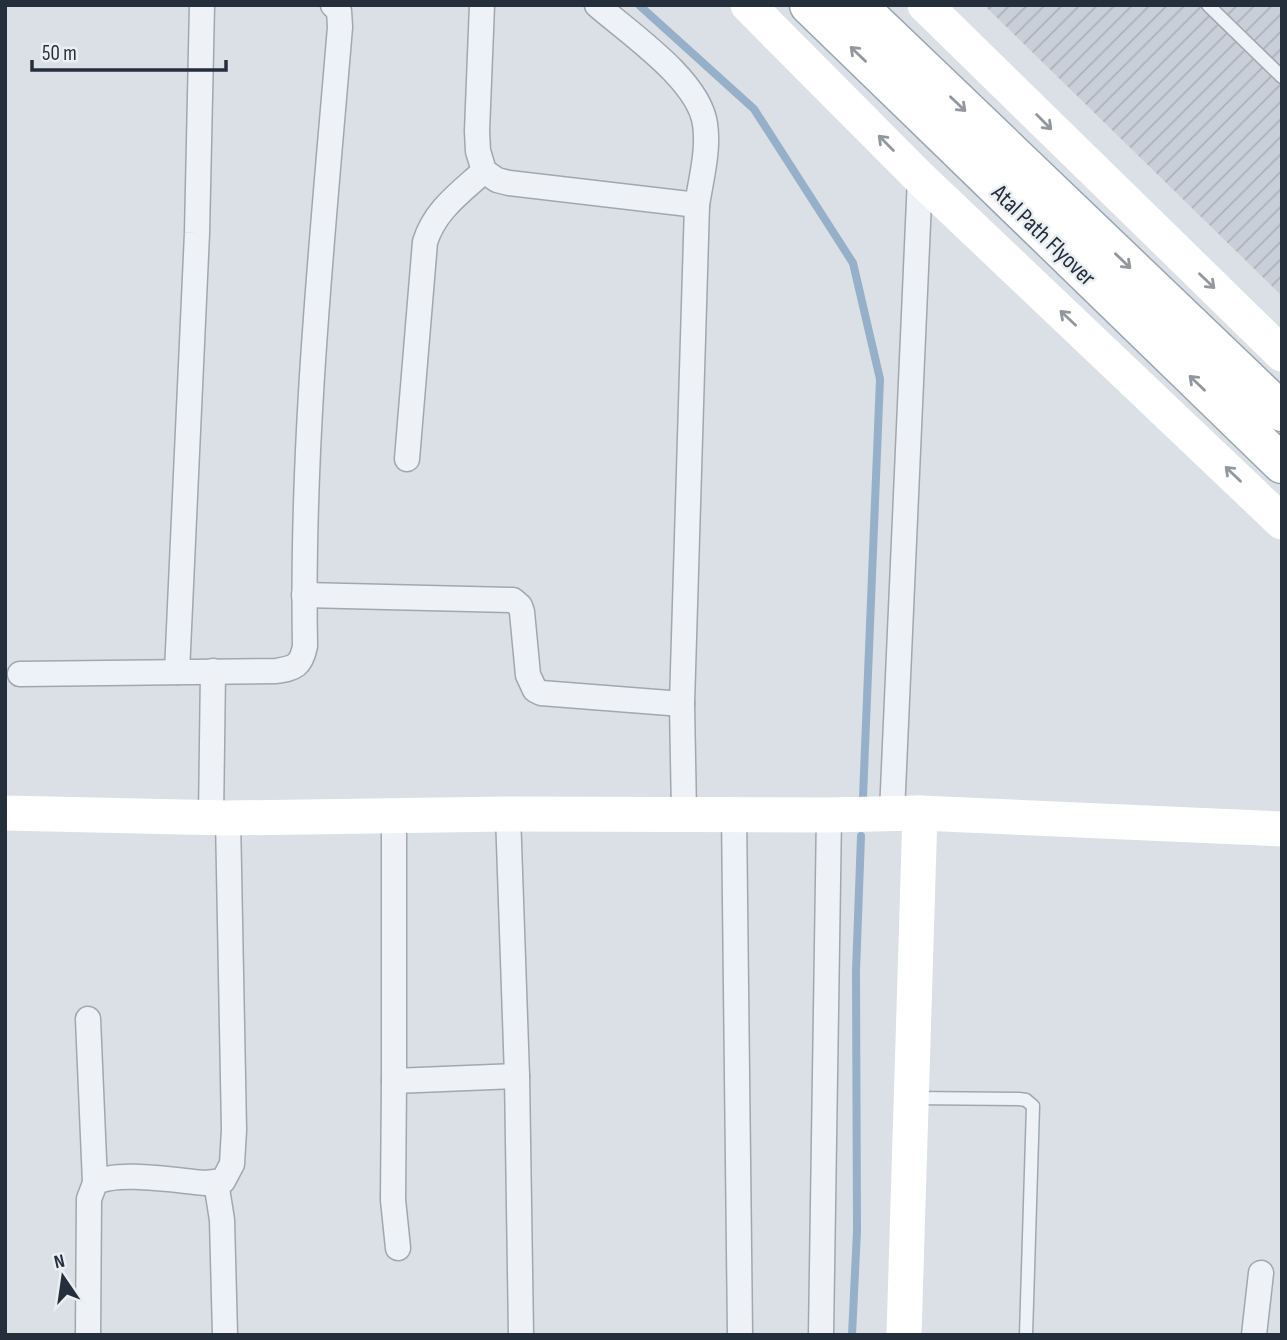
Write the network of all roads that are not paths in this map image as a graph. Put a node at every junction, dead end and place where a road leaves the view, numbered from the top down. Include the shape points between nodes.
1 (202, 5) edge
2 (332, 5) edge
3 (482, 5) edge
4 (597, 5) edge
5 (748, 5) edge
6 (808, 5) edge
7 (857, 5) edge
8 (925, 5) edge
9 (1208, 5) edge
10 (1282, 77) edge
11 (484, 171) junction
12 (920, 178) junction
13 (697, 205) junction
14 (1282, 354) edge
15 (1282, 412) edge
16 (407, 459) dead end
17 (1282, 464) edge
18 (1282, 522) edge
19 (304, 595) junction
20 (213, 671) junction
21 (177, 672) junction
22 (20, 674) dead end
23 (682, 704) junction
24 (5, 813) edge
25 (684, 813) junction
26 (734, 813) junction
27 (906, 813) junction
28 (508, 814) junction
29 (394, 815) junction
30 (829, 815) junction
31 (220, 818) junction
32 (1282, 829) edge
33 (88, 1019) dead end
34 (517, 1076) junction
35 (394, 1081) junction
36 (912, 1098) junction
37 (216, 1182) junction
38 (95, 1183) junction
39 (398, 1248) dead end
40 (1261, 1273) dead end
41 (88, 1335) edge
42 (225, 1335) edge
43 (521, 1335) edge
44 (740, 1335) edge
45 (821, 1335) edge
46 (904, 1335) edge
47 (1026, 1335) edge
48 (1254, 1335) edge

1 - 21 street via 197,233
2 - 19 street via 339,11 340,27 309,414
3 - 11 street via 477,131
4 - 13 street via 680,77 700,105 706,140
12 -> 5 street
17 -> 6 main road, Atal Path Flyover
7 -> 15 main road, Atal Path Flyover
8 -> 14 street
9 - 10 lane
11 - 13 street via 509,183
11 - 16 street via 439,212 425,242
18 -> 12 street
12 - 27 street
13 - 23 street
19 - 20 street via 305,646 298,665 276,671
19 - 23 street via 513,600 522,612 528,675 535,690
20 - 21 street
20 - 31 street
21 - 22 street
23 - 25 street
24 - 31 street
25 - 26 street
25 - 28 street
26 - 30 street
26 - 44 street
27 - 30 street
27 - 32 street
27 - 36 street
28 - 29 street
28 - 34 street
29 - 31 street
29 - 35 street
30 - 45 street
31 - 37 street via 234,1130 232,1164 223,1181
33 - 38 street
34 - 35 street
34 - 43 street
35 - 39 street via 393,1200
36 - 46 street
36 - 47 lane via 1019,1099 1033,1106
37 - 38 street via 109,1177
37 - 42 street via 222,1220
38 - 41 street via 89,1199
40 - 48 street

